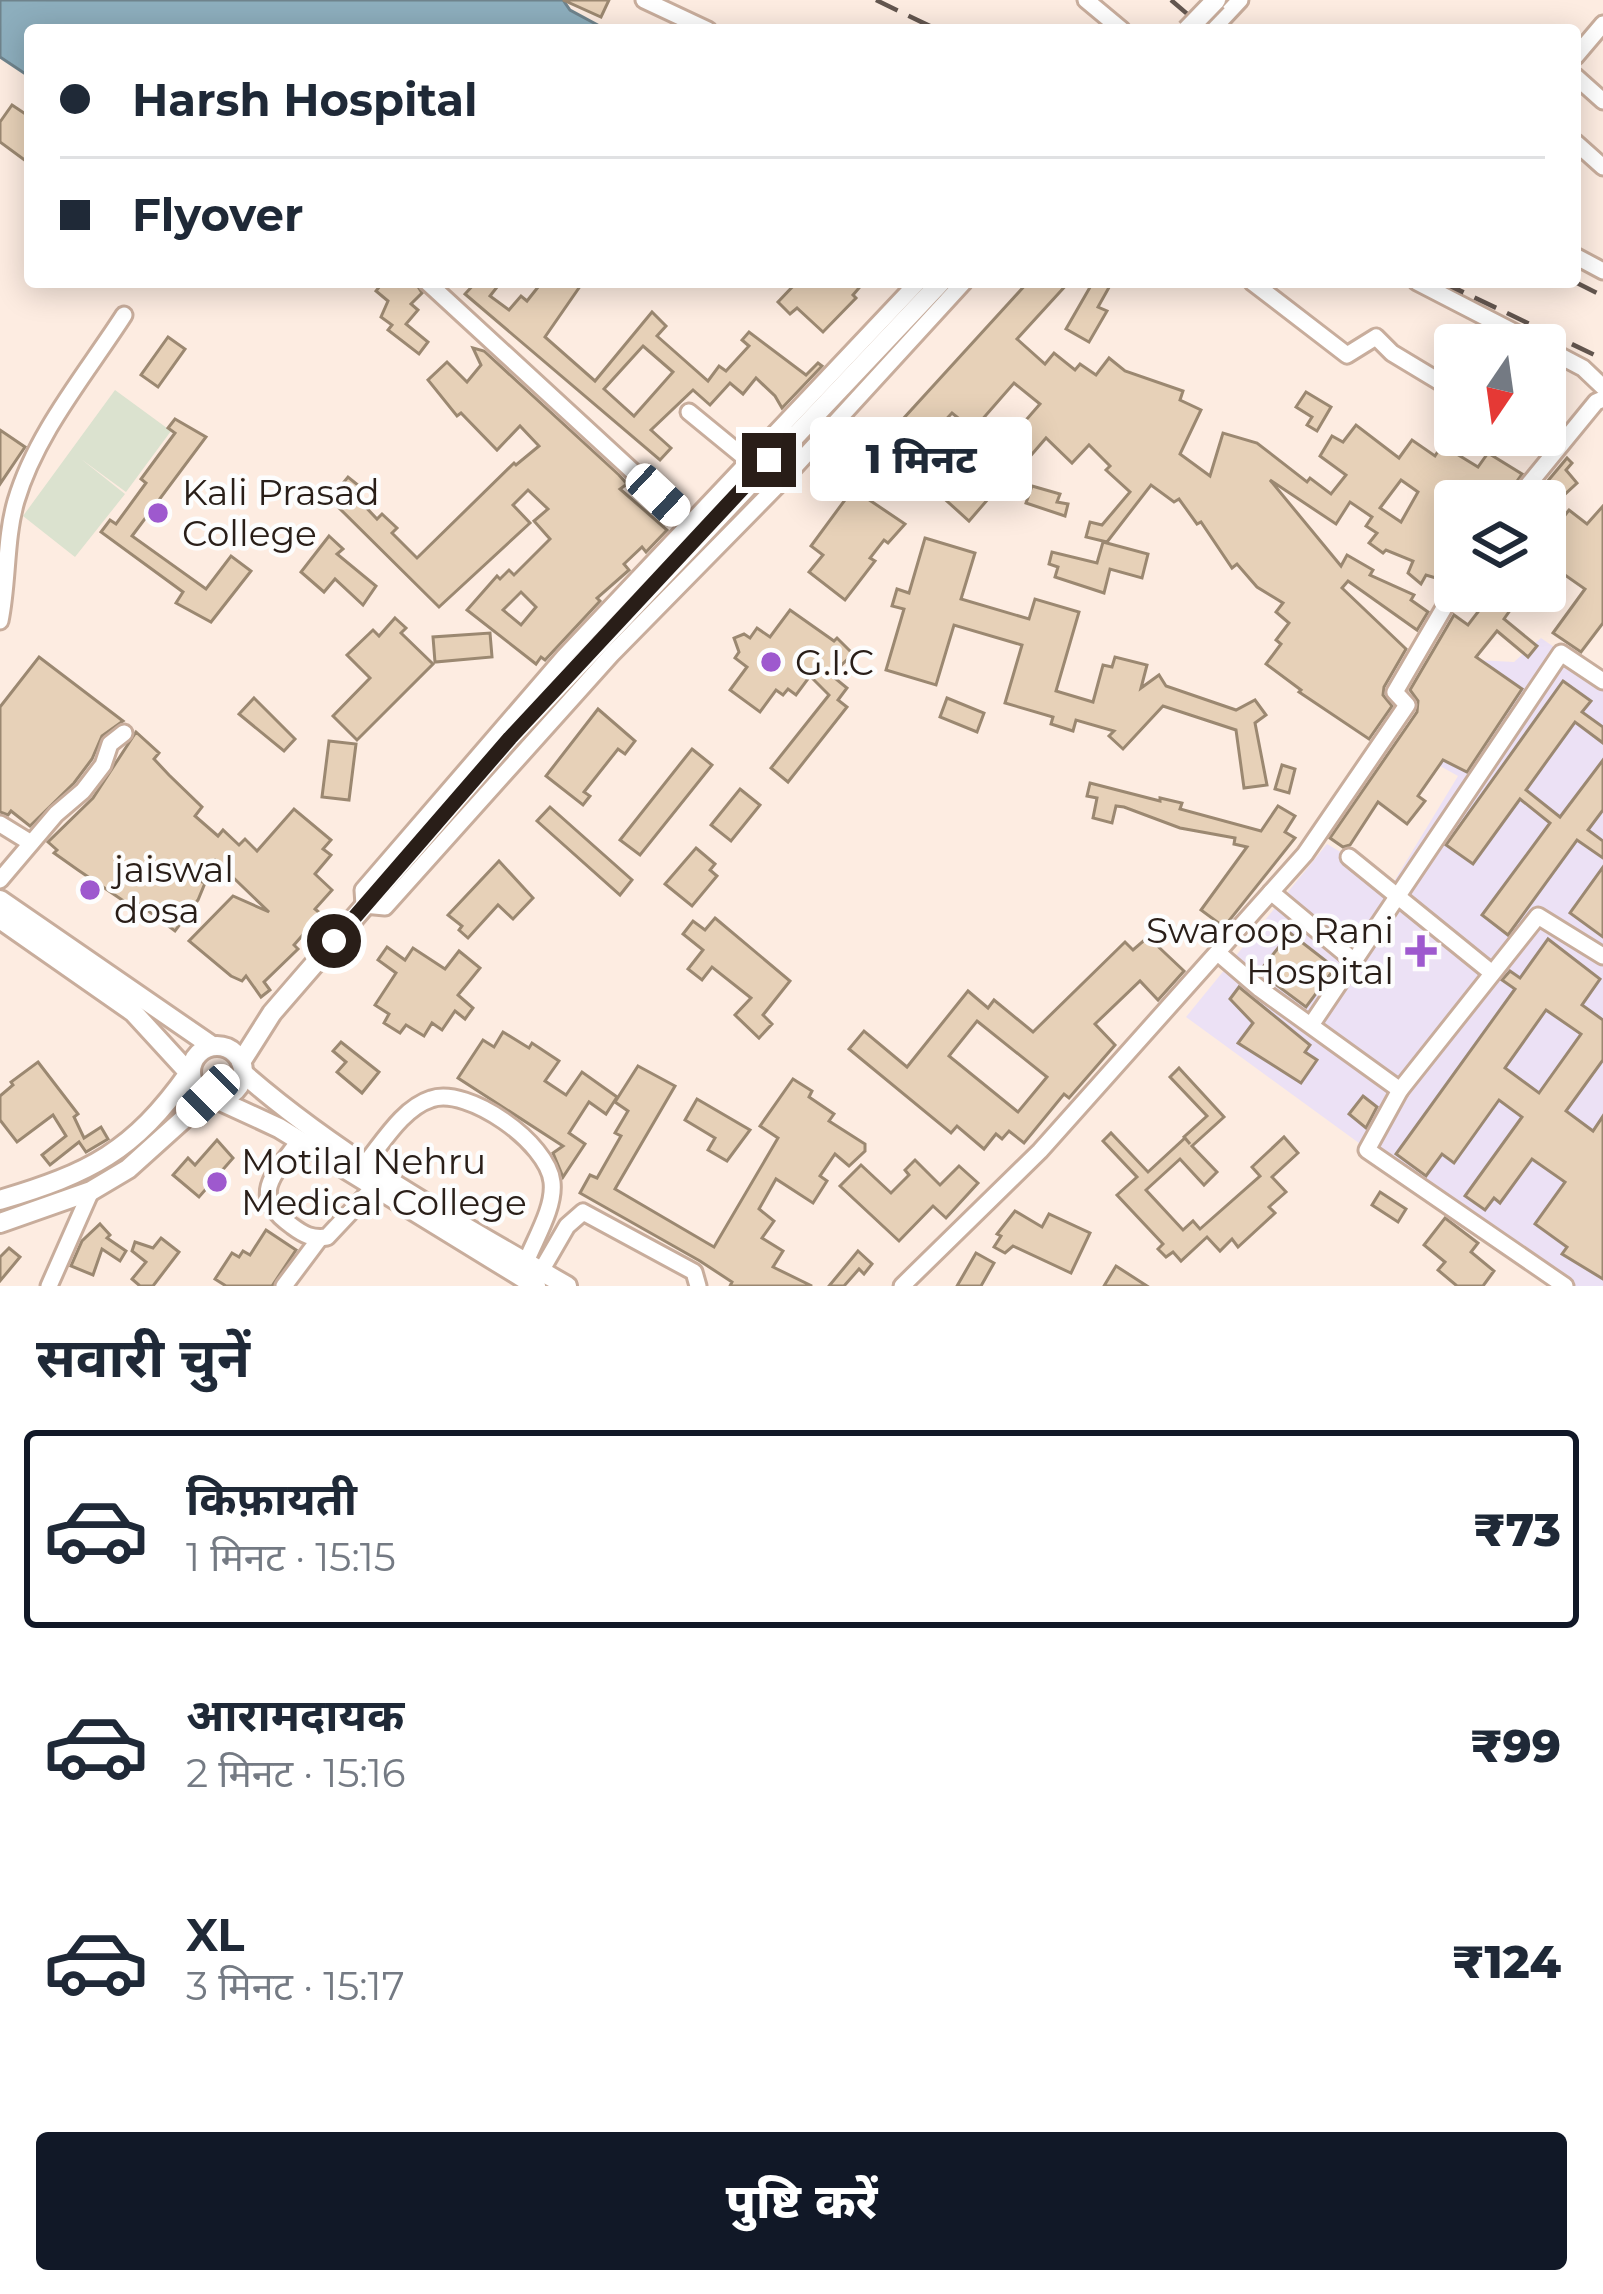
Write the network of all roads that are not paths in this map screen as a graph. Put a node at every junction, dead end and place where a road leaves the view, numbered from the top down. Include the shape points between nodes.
1 (644, 0) edge
2 (1086, 0) edge
3 (1216, 0) edge
4 (1240, 0) edge
5 (695, 24) edge
6 (1115, 24) edge
7 (1193, 24) edge
8 (1218, 24) edge
9 (1603, 24) edge
10 (1581, 50) edge
11 (434, 288) edge
12 (912, 288) edge
13 (935, 288) edge
14 (959, 288) edge
15 (1260, 288) edge
16 (1429, 288) edge
17 (124, 315) dead end
18 (1499, 324) edge
19 (1566, 359) edge
20 (1434, 378) edge
21 (1603, 387) edge
22 (1603, 399) edge
23 (689, 412) dead end
24 (1566, 438) edge
25 (1551, 456) edge
26 (750, 462) junction
27 (1532, 480) edge
28 (691, 525) junction
29 (1442, 612) edge
30 (0, 621) edge
31 (1603, 681) edge
32 (124, 733) dead end
33 (0, 824) edge
34 (32, 843) junction
35 (1349, 857) dead end
36 (0, 880) edge
37 (1271, 892) junction
38 (370, 898) junction
39 (1397, 898) junction
40 (0, 900) edge
41 (0, 919) edge
42 (1218, 952) junction
43 (1603, 956) edge
44 (1354, 962) junction
45 (1492, 973) junction
46 (272, 1013) junction
47 (1311, 1025) junction
48 (219, 1047) junction
49 (242, 1067) junction
50 (189, 1073) junction
51 (1400, 1090) junction
52 (211, 1097) junction
53 (299, 1141) junction
54 (365, 1164) junction
55 (373, 1188) junction
56 (91, 1191) junction
57 (0, 1200) edge
58 (0, 1223) edge
59 (320, 1238) junction
60 (535, 1273) edge
61 (49, 1286) edge
62 (284, 1286) edge
63 (567, 1286) edge
64 (698, 1286) edge
65 (902, 1286) edge
66 (1565, 1286) edge

1 - 5 street
2 - 6 street
3 - 7 main road, bridge
4 - 8 street
9 - 10 street
11 - 28 street
12 - 26 street
13 - 38 main road via 602,638
14 - 38 street via 385,908
15 - 20 street via 1347,355 1376,337
16 - 18 street
17 - 30 street via 23,481
19 - 21 street
22 - 24 street
23 - 26 street
25 - 27 street
26 - 28 street
28 - 38 street via 433,805 363,890
29 - 37 street via 1395,692 1407,705
31 - 39 street via 1561,653
32 - 34 street
33 - 34 street
34 - 36 street
35 - 39 street
37 - 42 street
37 - 44 street
38 - 46 main road
39 - 44 street
39 - 45 street
40 - 48 main road
41 - 50 main road via 133,1012
42 - 47 street
42 - 65 street via 1040,1151
43 - 45 street via 1538,916
44 - 47 street
45 - 51 street
46 - 48 main road
46 - 49 main road
47 - 51 street
48 - 49 main road
48 - 50 main road via 198,1053
49 - 52 main road via 234,1092
49 - 54 main road
50 - 52 main road
50 - 57 main road via 119,1152
51 - 66 street via 1367,1150
52 - 53 main road
52 - 56 main road
53 - 55 main road
53 - 59 street via 270,1182 268,1203
54 - 60 main road
54 - 60 street via 414,1106 464,1096 529,1140 552,1178
55 - 59 street
55 - 60 main road
56 - 58 main road
56 - 61 street
59 - 62 street
60 - 63 main road
60 - 64 street via 584,1212 694,1272

